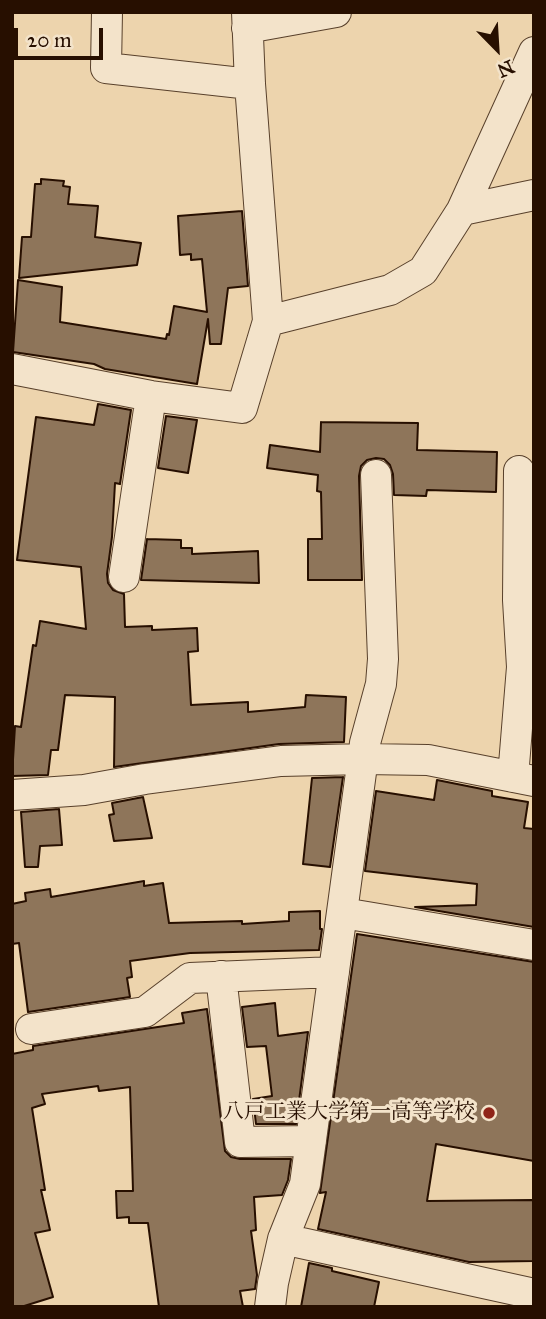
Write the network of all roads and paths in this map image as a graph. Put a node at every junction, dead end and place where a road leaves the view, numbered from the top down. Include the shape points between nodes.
1 (107, 12) edge
2 (335, 12) edge
3 (247, 20) edge
4 (534, 52) edge
5 (250, 84) junction
6 (534, 195) edge
7 (462, 209) junction
8 (268, 321) junction
9 (12, 369) edge
10 (151, 396) junction
11 (519, 471) dead end
12 (376, 475) dead end
13 (124, 577) dead end
14 (364, 758) junction
15 (524, 779) edge
16 (12, 795) edge
17 (343, 913) junction
18 (534, 945) edge
19 (334, 972) junction
20 (221, 976) junction
21 (31, 1029) dead end
22 (311, 1141) junction
23 (283, 1239) junction
24 (534, 1294) edge
25 (270, 1307) edge

1 - 5 street via 106,68
2 - 3 street
3 - 5 street
4 - 7 street
5 - 8 street
6 - 7 street
7 - 8 street via 424,271 390,290
8 - 10 street via 242,408
9 - 10 street
10 - 13 street
11 - 15 street
12 - 14 street via 383,659
14 - 15 street via 428,760
14 - 16 street via 281,761 84,790
14 - 17 street
17 - 18 street
17 - 19 street
19 - 20 street
19 - 22 street
20 - 21 street via 190,978 145,1012
20 - 22 street via 240,1142
22 - 23 street via 305,1184
23 - 24 street
23 - 25 street

